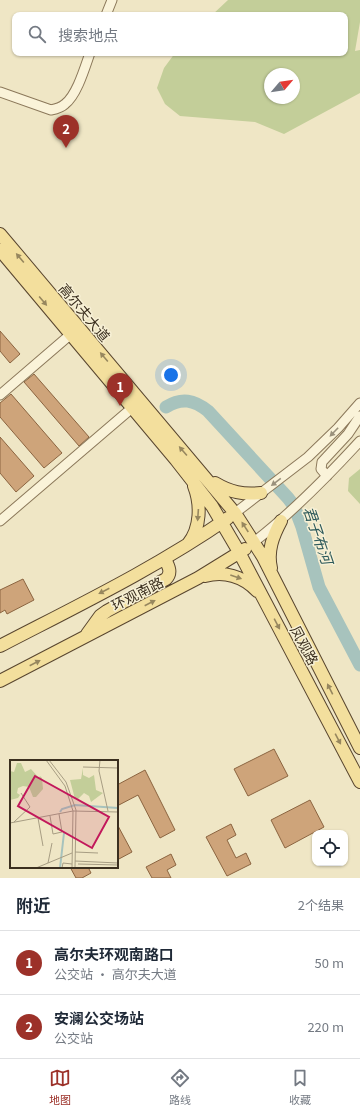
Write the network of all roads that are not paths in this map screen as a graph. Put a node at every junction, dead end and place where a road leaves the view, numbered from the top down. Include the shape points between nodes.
1 (112, 0) edge
2 (107, 12) edge
3 (89, 56) edge
4 (0, 92) edge
5 (0, 234) edge
6 (0, 250) edge
7 (71, 334) junction
8 (0, 395) edge
9 (360, 403) edge
10 (139, 411) junction
11 (360, 416) edge
12 (360, 441) edge
13 (196, 474) junction
14 (327, 476) junction
15 (261, 493) junction
16 (235, 513) junction
17 (281, 520) junction
18 (0, 521) edge
19 (222, 522) junction
20 (254, 542) junction
21 (185, 548) junction
22 (239, 552) junction
23 (164, 559) junction
24 (273, 577) junction
25 (198, 578) junction
26 (265, 602) junction
27 (85, 637) junction
28 (0, 646) edge
29 (0, 681) edge
30 (360, 748) edge
31 (360, 782) edge

1 - 2 street
3 - 4 street via 73,95 66,104 58,108 50,110
10 -> 5 main road, 高尔夫大道
6 -> 7 main road, 高尔夫大道
7 - 8 street
7 - 10 main road, 高尔夫大道
9 -> 15 street, 环观南路 via 324,443
10 - 13 main road
10 - 18 street
11 - 14 street via 348,434 322,462 321,469
12 - 14 street
13 - 15 main road via 232,492
13 - 16 main road
13 - 19 main road
13 -> 21 main road via 199,516 195,533
14 - 17 street, 环观南路
15 - 16 street, 环观南路
16 - 19 main road, 环观南路
20 -> 16 main road, 凤观路
17 - 20 street, 环观南路
17 - 24 main road via 270,547
19 - 21 main road, 环观南路
19 - 22 main road, 凤观路
20 - 22 main road, 环观南路
20 - 24 main road, 凤观路
21 - 23 main road, 环观南路
22 - 25 main road, 环观南路
22 - 26 main road, 凤观路
23 - 27 main road via 169,568 169,576 166,579 100,616
23 -> 28 main road, 环观南路
30 -> 24 main road, 凤观路
25 -> 26 main road via 212,574 239,578 254,588
27 -> 25 main road, 环观南路
26 -> 31 main road, 凤观路
29 -> 27 main road, 环观南路

